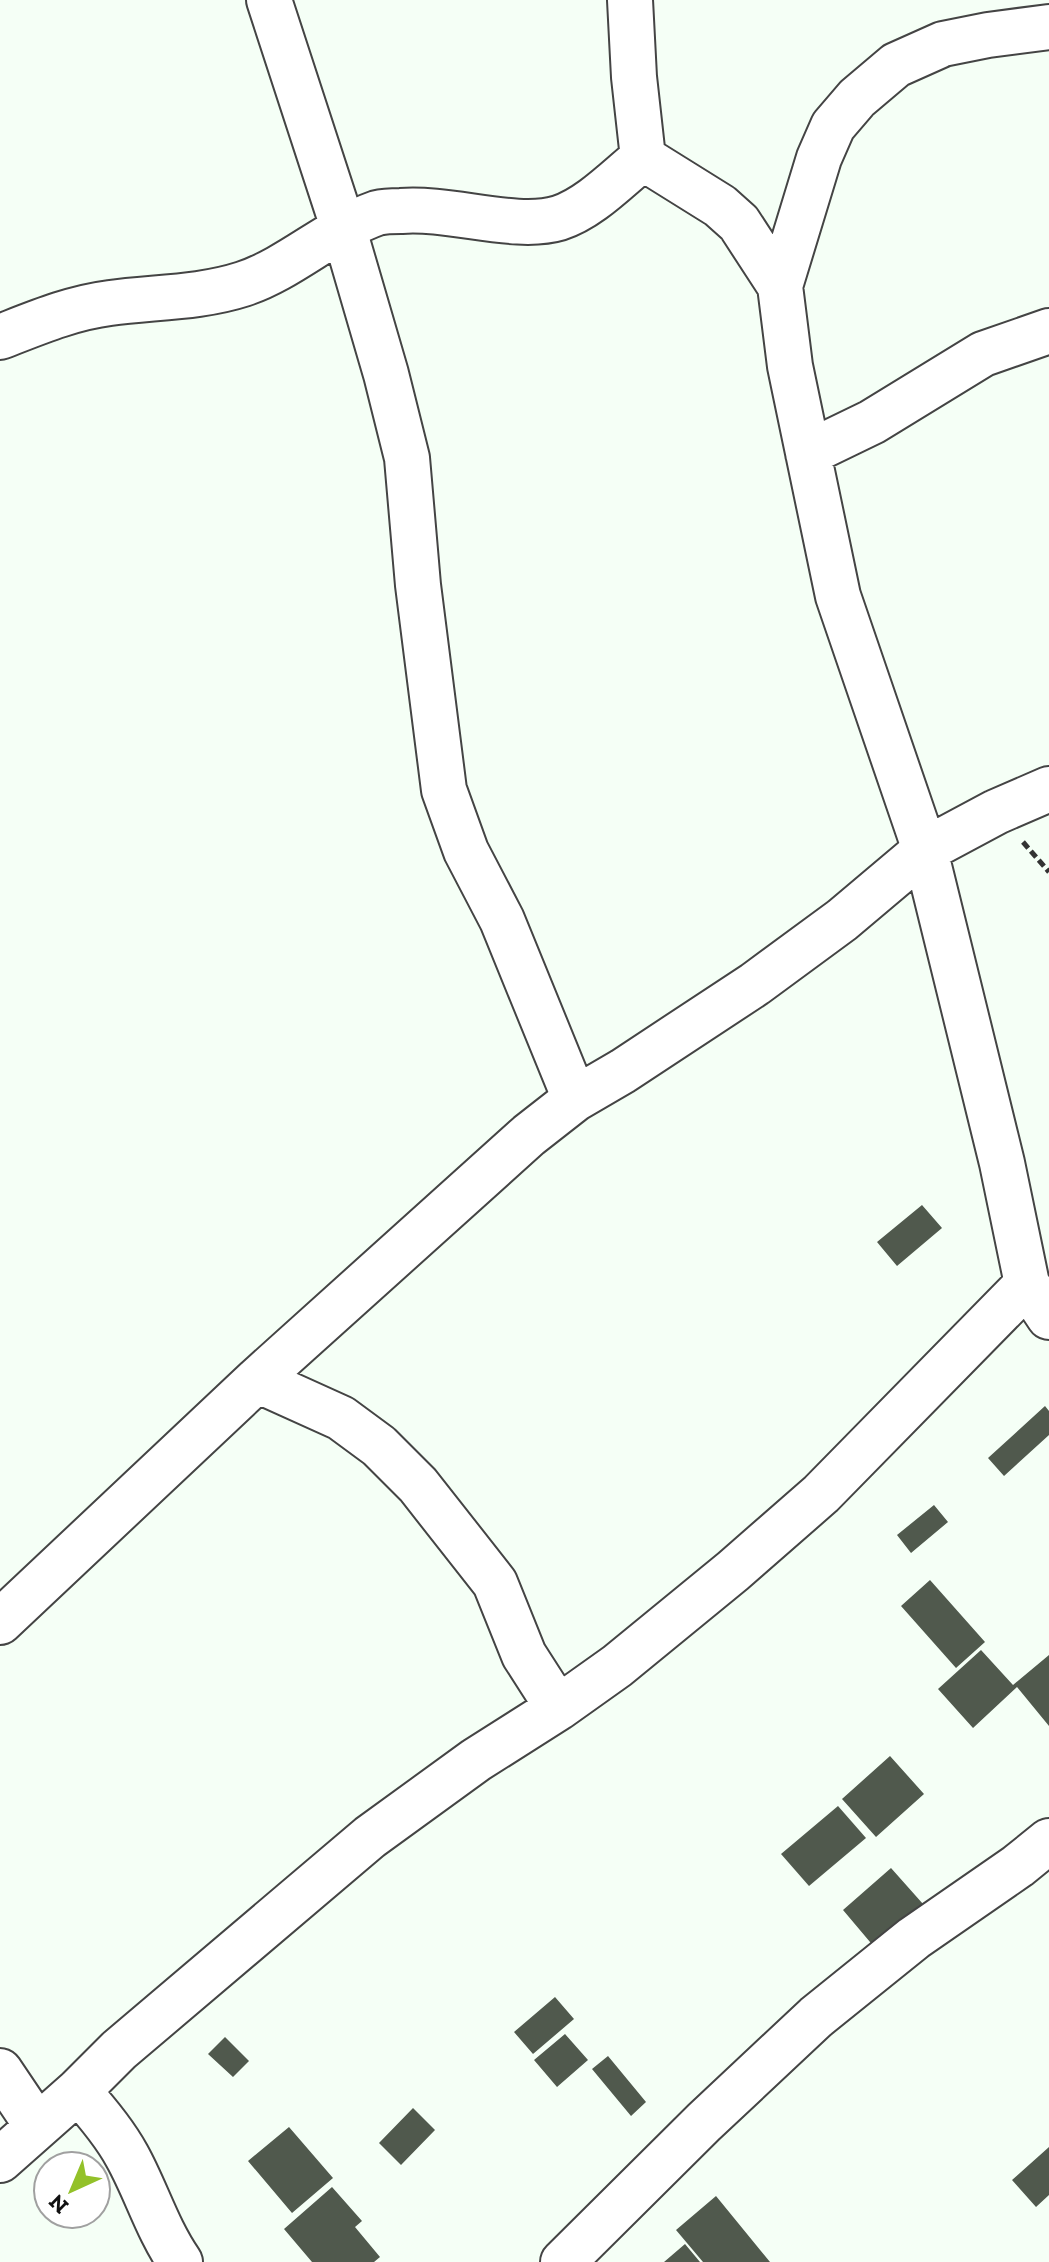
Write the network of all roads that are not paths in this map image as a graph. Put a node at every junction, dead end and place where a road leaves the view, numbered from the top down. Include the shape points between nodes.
1 (269, 0) edge
2 (630, 0) edge
3 (1044, 19) edge
4 (643, 158) junction
5 (344, 230) junction
6 (780, 286) junction
7 (1049, 331) edge
8 (0, 337) edge
9 (808, 453) junction
10 (1049, 789) edge
11 (925, 850) junction
12 (575, 1099) junction
13 (1038, 1300) edge
14 (257, 1380) junction
15 (0, 1622) edge
16 (558, 1708) junction
17 (1049, 1841) edge
18 (0, 2071) edge
19 (78, 2091) junction
20 (37, 2126) junction
21 (0, 2160) edge
22 (180, 2262) edge
23 (563, 2262) edge

1 - 5 street
2 - 4 street
3 - 6 street via 943,44 896,65 857,98 833,126 819,158
4 - 5 street via 562,217 535,223 411,210 379,213
4 - 6 street via 739,223
5 - 8 street via 273,274 240,285 80,308
5 - 12 street via 407,458 444,790
6 - 9 street
7 - 9 street via 983,354 872,422
9 - 11 street via 838,596
10 - 11 street
11 - 12 street via 755,984
11 - 13 street
12 - 14 street
13 - 16 street via 733,1571
14 - 15 street
14 - 16 street via 341,1418 418,1485 495,1583 524,1655
16 - 19 street via 370,1837 119,2050
17 - 23 street via 816,2017
18 - 20 street
19 - 20 street
19 - 22 street via 127,2156
20 - 21 street

